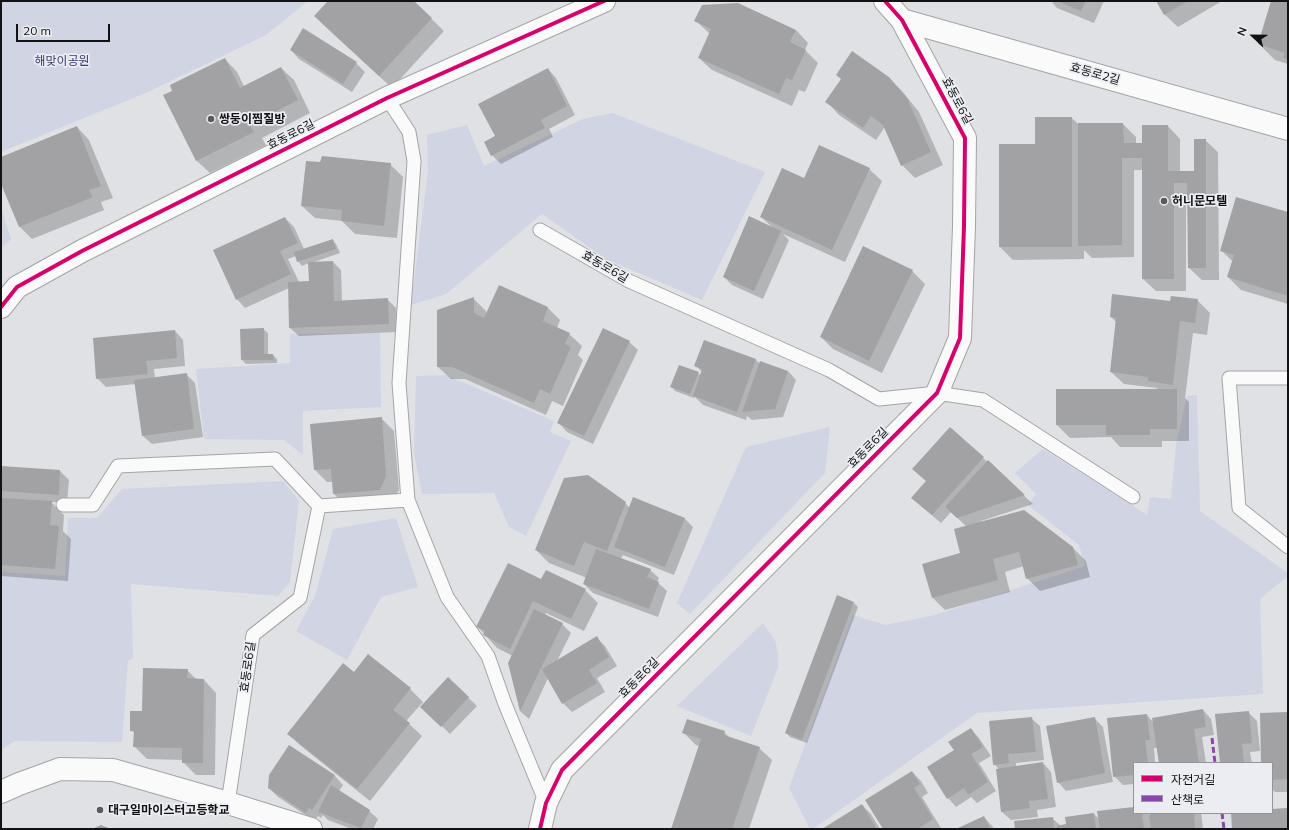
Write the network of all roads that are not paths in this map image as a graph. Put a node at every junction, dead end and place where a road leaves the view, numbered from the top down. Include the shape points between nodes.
1 (604, 1) edge
2 (885, 1) edge
3 (902, 20) junction
4 (386, 98) junction
5 (1288, 129) edge
6 (540, 230) dead end
7 (1, 307) edge
8 (1288, 378) edge
9 (937, 393) junction
10 (1133, 497) dead end
11 (408, 500) junction
12 (63, 505) dead end
13 (319, 506) junction
14 (1288, 547) edge
15 (1, 792) edge
16 (228, 803) junction
17 (546, 804) junction
18 (311, 829) edge
19 (540, 829) edge

1 - 4 street, 효동로6길
2 - 3 street, 효동로6길
3 - 5 street, 효동로2길
3 - 9 street, 효동로6길 via 965,138 960,338
4 - 7 street, 효동로6길 via 17,287
4 - 11 lane via 409,132 414,161 399,383
6 - 9 lane, 효동로6길 via 629,281 829,370 879,398
8 - 14 lane via 1229,378 1238,508
9 - 10 lane, 효동로6길 via 983,400
9 - 17 street, 효동로6길 via 562,770
11 - 13 lane
11 - 17 lane via 447,597 488,656
12 - 13 lane via 93,506 118,466 276,459
13 - 16 lane, 효동로6길 via 300,598 253,635
15 - 16 street via 60,769 113,770
16 - 18 street
17 - 19 street, 효동로6길

